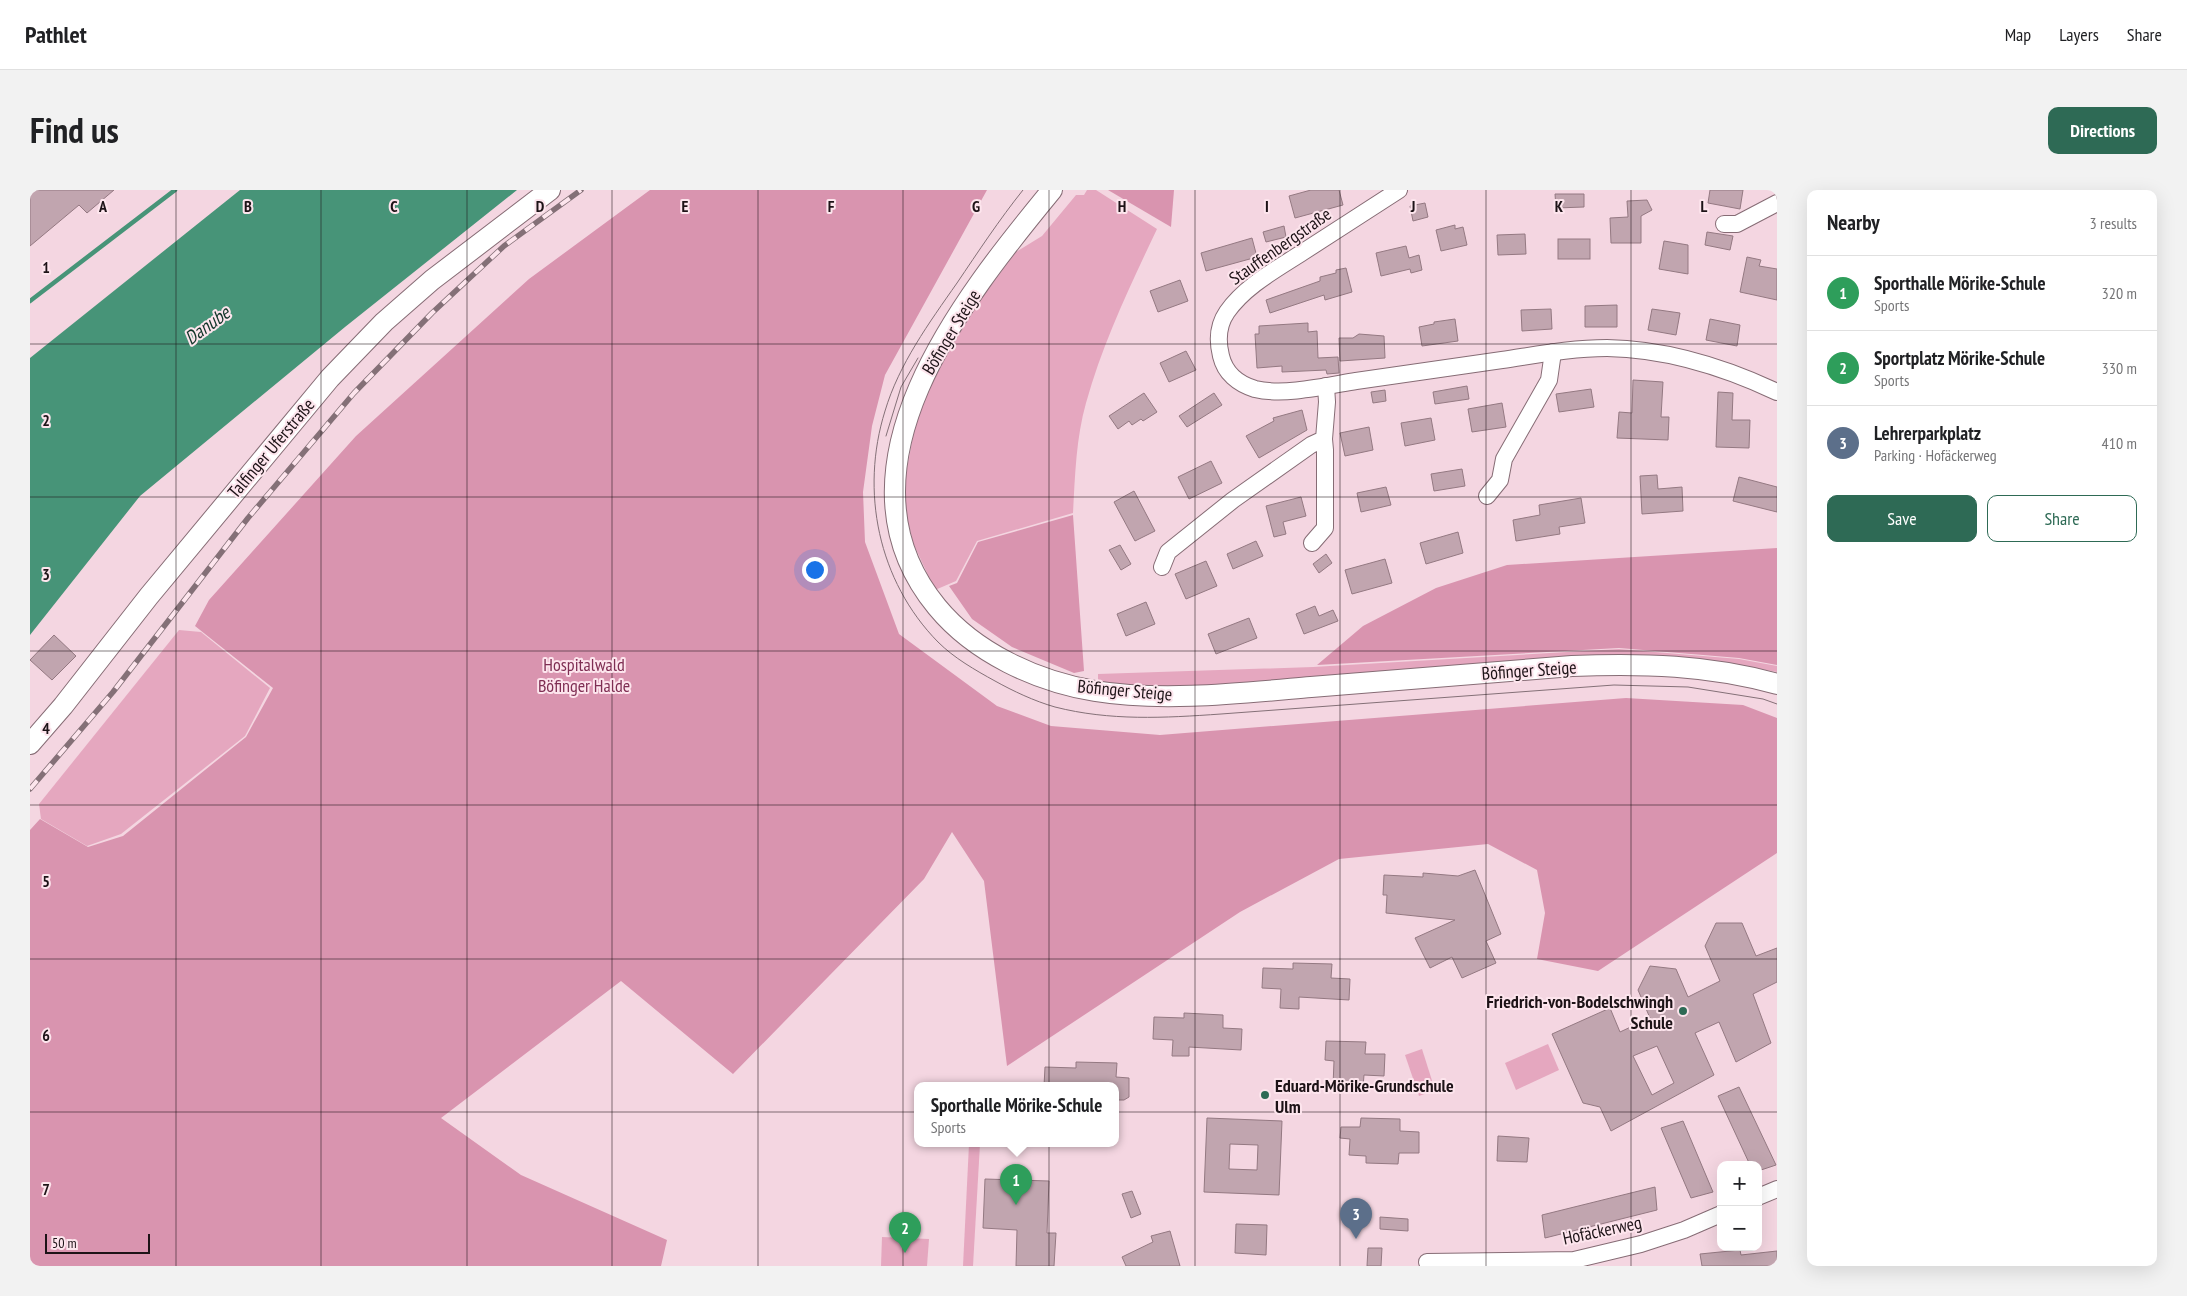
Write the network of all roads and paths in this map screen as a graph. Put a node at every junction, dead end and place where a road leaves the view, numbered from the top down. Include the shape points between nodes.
1 (550, 190) edge
2 (1052, 190) edge
3 (1399, 190) edge
4 (1777, 203) edge
5 (1724, 224) dead end
6 (1553, 352) junction
7 (1326, 386) junction
8 (1777, 392) edge
9 (1324, 439) junction
10 (1487, 496) dead end
11 (1312, 543) dead end
12 (1162, 567) dead end
13 (1777, 684) edge
14 (30, 744) edge
15 (1777, 1189) edge
16 (1762, 1195) edge
17 (1717, 1216) edge
18 (1427, 1262) dead end

1 - 14 street, Talfinger Uferstraße via 432,280 384,322 330,378
2 - 13 street, Böfinger Steige via 996,259 950,327 906,418 897,458 894,490 908,559 924,592 951,624 988,652 1059,682 1127,694 1263,691 1621,664 1688,668 1747,676
3 - 7 street, Stauffenbergstraße via 1242,294 1220,324 1218,345 1223,367 1231,376 1254,388 1274,391
4 - 5 street via 1736,224
6 - 7 street, Stauffenbergstraße
6 - 8 street, Stauffenbergstraße via 1606,348 1652,352 1739,374
6 - 10 street via 1549,380 1504,459 1500,480
7 - 9 street
9 - 11 street via 1325,528
9 - 12 street via 1234,500 1168,552
15 - 16 street
17 - 18 street, Hofäckerweg via 1641,1244 1574,1260

